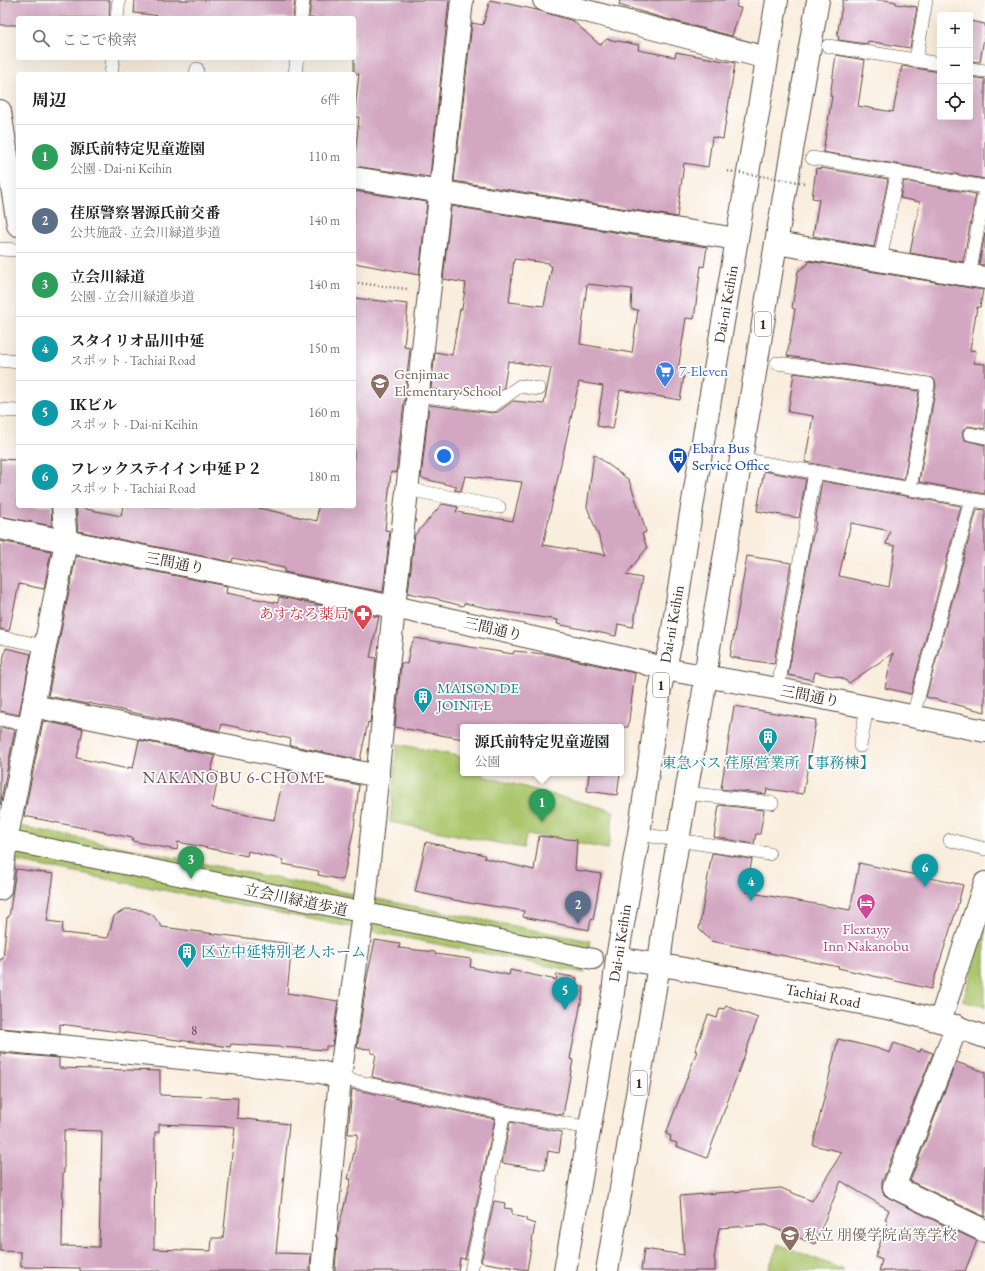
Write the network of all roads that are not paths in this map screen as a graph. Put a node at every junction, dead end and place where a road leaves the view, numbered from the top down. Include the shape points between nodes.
1 (119, 0) edge
2 (303, 0) edge
3 (462, 0) edge
4 (544, 0) edge
5 (777, 0) edge
6 (818, 0) edge
7 (926, 0) edge
8 (117, 16) edge
9 (301, 16) edge
10 (828, 46) dead end
11 (767, 58) junction
12 (113, 60) edge
13 (297, 60) edge
14 (916, 60) junction
15 (937, 64) edge
16 (973, 69) edge
17 (985, 71) edge
18 (111, 72) edge
19 (295, 72) edge
20 (5, 117) edge
21 (812, 158) dead end
22 (897, 173) junction
23 (356, 178) edge
24 (985, 188) edge
25 (441, 192) junction
26 (16, 209) edge
27 (737, 239) junction
28 (776, 243) junction
29 (0, 249) edge
30 (16, 250) edge
31 (880, 261) junction
32 (977, 277) edge
33 (0, 360) edge
34 (16, 362) edge
35 (778, 363) dead end
36 (539, 389) dead end
37 (418, 395) junction
38 (0, 410) edge
39 (16, 411) edge
40 (970, 434) dead end
41 (985, 437) edge
42 (741, 459) junction
43 (815, 472) junction
44 (407, 489) junction
45 (910, 489) junction
46 (971, 500) junction
47 (985, 502) edge
48 (63, 508) edge
49 (499, 508) dead end
50 (0, 528) edge
51 (66, 542) junction
52 (394, 607) junction
53 (0, 637) edge
54 (45, 646) junction
55 (664, 668) junction
56 (707, 676) junction
57 (778, 690) junction
58 (867, 707) junction
59 (31, 716) junction
60 (913, 716) junction
61 (0, 719) edge
62 (985, 731) edge
63 (860, 746) dead end
64 (378, 776) junction
65 (686, 793) junction
66 (772, 803) dead end
67 (638, 834) junction
68 (678, 839) junction
69 (3, 840) edge
70 (950, 840) dead end
71 (985, 849) edge
72 (769, 854) dead end
73 (985, 883) edge
74 (0, 889) edge
75 (363, 914) junction
76 (617, 958) junction
77 (593, 959) dead end
78 (659, 965) junction
79 (949, 1023) junction
80 (985, 1037) edge
81 (0, 1040) edge
82 (340, 1078) junction
83 (504, 1113) junction
84 (590, 1128) junction
85 (985, 1231) edge
86 (322, 1271) edge
87 (471, 1271) edge
88 (566, 1271) edge
89 (608, 1271) edge

1 - 8 lane
2 - 9 lane
3 - 25 main road
4 - 11 main road
5 - 11 main road, Dai-ni Keihin / 1
6 - 28 main road, 1
7 - 14 lane
10 - 14 lane
11 - 27 main road, Dai-ni Keihin / 1
12 - 18 lane
13 - 19 lane
14 - 15 lane
16 - 17 lane
20 - 26 main road
21 - 22 lane
22 - 24 lane
22 - 31 lane
23 - 25 main road
24 - 32 lane
25 - 27 main road
25 - 37 main road
27 - 55 main road, Dai-ni Keihin / 1 via 671,642
28 - 31 main road
28 - 42 main road, 1
29 - 30 lane
31 - 32 main road
33 - 34 lane
35 - 45 lane via 928,384
36 - 37 lane via 520,386 493,405
37 - 44 main road
38 - 39 lane
40 - 41 lane
42 - 43 lane
42 - 56 main road, 1 via 709,648
43 - 45 lane
43 - 57 lane
44 - 49 lane
44 - 52 main road
45 - 46 lane
46 - 47 lane
46 - 60 lane
48 - 51 main road
50 - 51 main road, 三間通り
51 - 52 main road, 三間通り
51 - 54 main road
52 - 55 main road, 三間通り
52 - 64 main road
53 - 54 lane
54 - 59 main road
55 - 56 main road, 三間通り
55 - 67 main road, Dai-ni Keihin / 1
56 - 57 main road, 三間通り
56 - 65 main road, 1
57 - 58 main road, 三間通り
58 - 60 main road, 三間通り
58 - 63 lane
59 - 61 lane
59 - 64 main road
59 - 69 main road
60 - 62 main road, 三間通り
64 - 75 main road
65 - 66 lane
65 - 68 main road, 1
67 - 68 lane
67 - 76 main road, Dai-ni Keihin / 1
68 - 72 lane
68 - 78 main road, 1
69 - 74 main road
69 - 75 street, 立会川緑道歩道
70 - 71 lane
73 - 79 main road
75 - 77 street, 立会川緑道歩道
75 - 82 main road
76 - 78 main road, Tachiai Road
76 - 84 main road, Dai-ni Keihin / 1
78 - 79 main road, Tachiai Road via 897,1010
78 - 89 main road, 1
79 - 80 main road, Tachiai Road
79 - 85 main road via 894,1187
81 - 82 main road via 321,1072
82 - 83 lane
82 - 86 main road
83 - 84 lane
83 - 87 lane
84 - 88 main road, Dai-ni Keihin / 1

